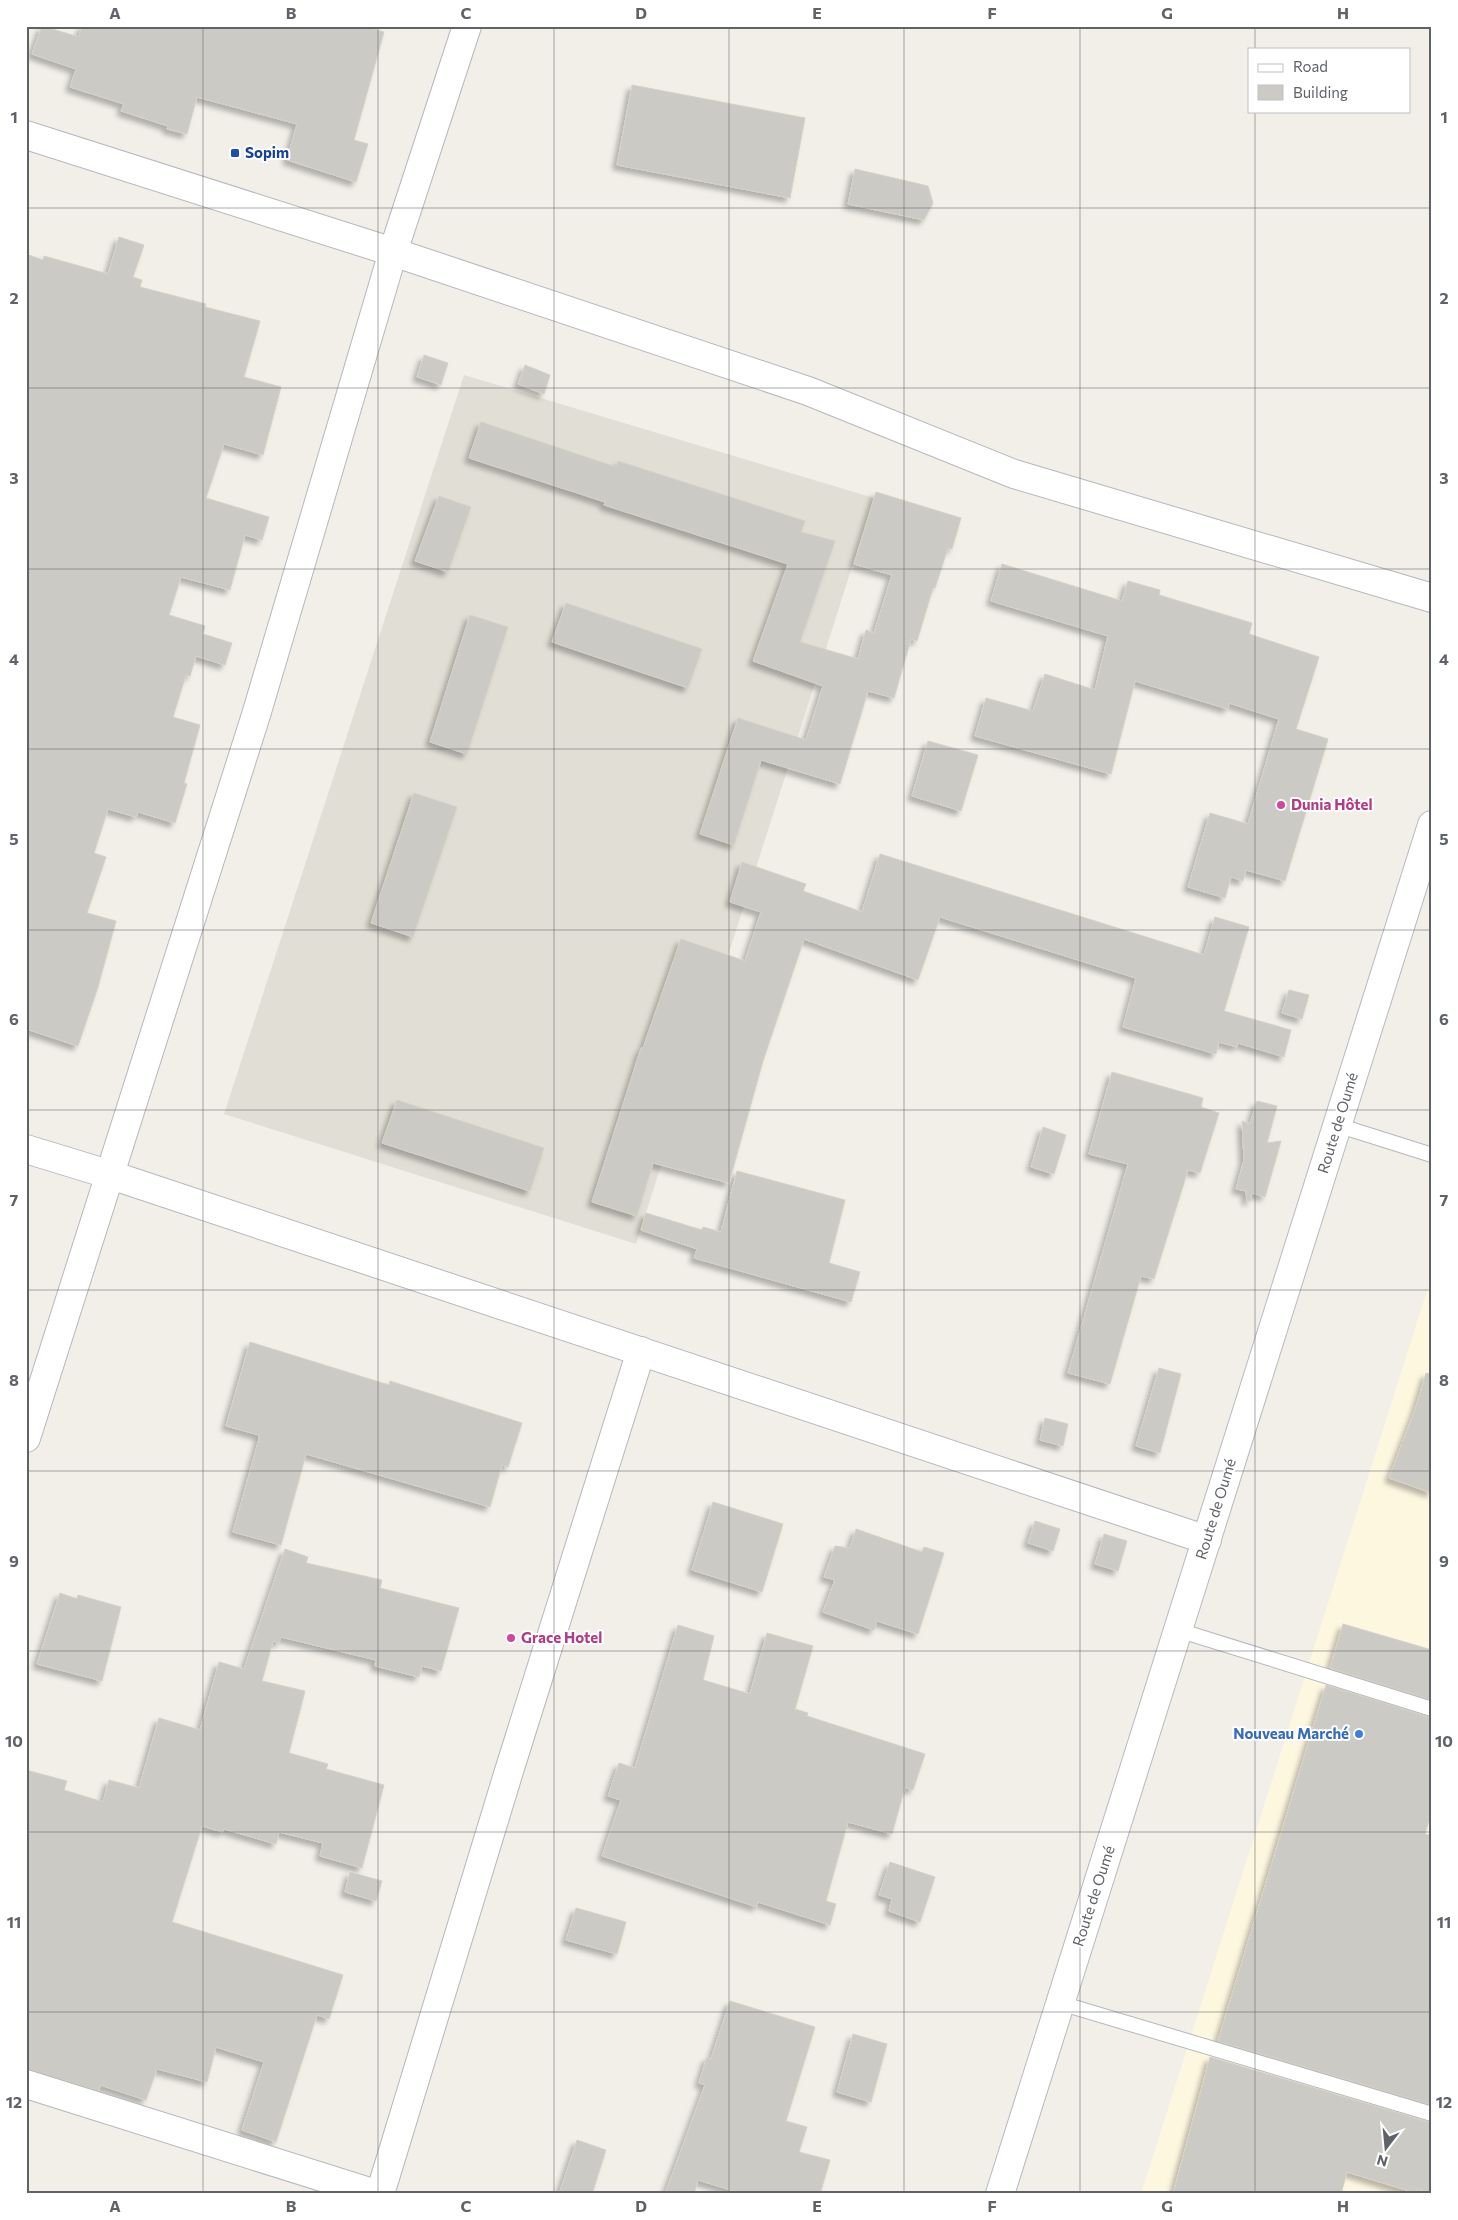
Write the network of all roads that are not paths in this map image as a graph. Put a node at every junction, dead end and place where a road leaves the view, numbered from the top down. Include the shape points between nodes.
1 (467, 26) edge
2 (26, 135) edge
3 (393, 252) junction
4 (1432, 598) edge
5 (1432, 825) edge
6 (1337, 1125) junction
7 (26, 1150) edge
8 (1432, 1155) edge
9 (112, 1174) junction
10 (641, 1351) junction
11 (26, 1438) edge
12 (1207, 1540) junction
13 (1178, 1630) junction
14 (1432, 1709) edge
15 (1060, 2003) junction
16 (26, 2084) edge
17 (1432, 2114) edge
18 (376, 2194) edge
19 (380, 2194) edge
20 (1000, 2194) edge

1 - 3 street
2 - 3 street
3 - 4 street via 808,391 1014,474
3 - 9 street via 256,715
5 - 6 street, Route de Oumé
6 - 8 lane
6 - 12 street, Route de Oumé
7 - 9 street
9 - 10 street
9 - 11 street
10 - 12 street
10 - 19 street via 514,1752
12 - 13 street, Route de Oumé
13 - 14 lane
13 - 15 street, Route de Oumé
15 - 17 lane
15 - 20 street, Route de Oumé
16 - 18 street

